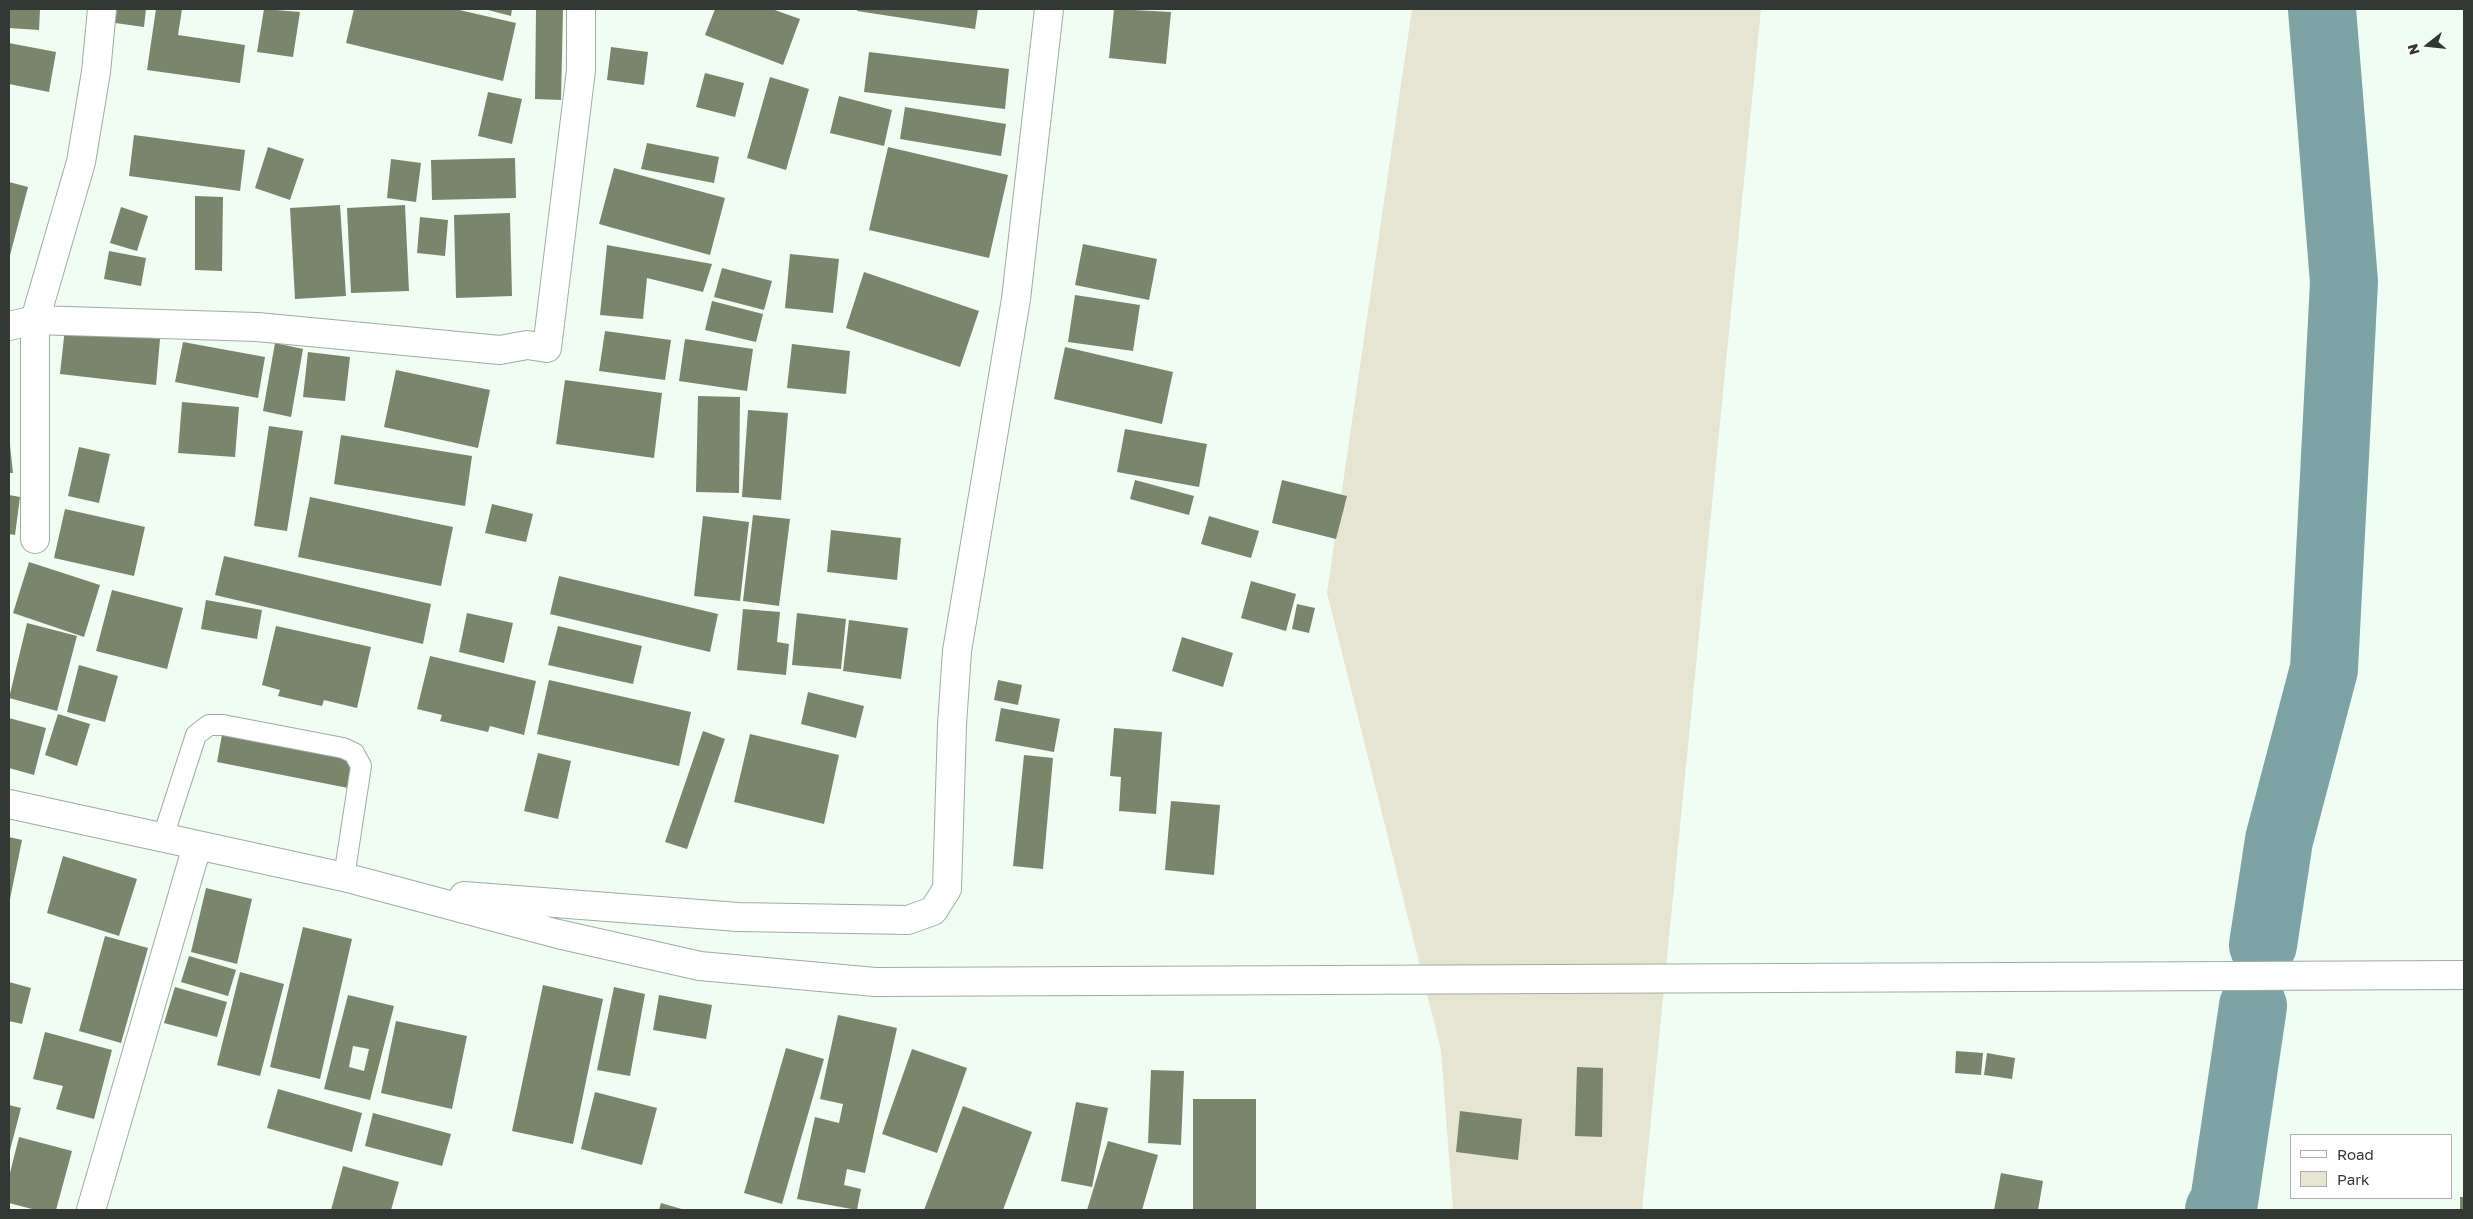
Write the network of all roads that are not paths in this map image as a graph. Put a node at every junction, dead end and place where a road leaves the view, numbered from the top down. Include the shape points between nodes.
1 (102, 9) edge
2 (581, 9) edge
3 (1049, 9) edge
4 (35, 320) junction
5 (9, 326) edge
6 (35, 540) dead end
7 (9, 804) edge
8 (164, 837) junction
9 (197, 846) junction
10 (344, 877) junction
11 (383, 888) junction
12 (2464, 975) edge
13 (91, 1210) edge

1 - 4 street via 96,72 81,162
2 - 4 street via 581,70 547,348 527,345 500,350 257,327
3 - 11 street via 1016,299 957,650 947,889 933,911 908,920 738,916 549,904
4 - 5 street
4 - 6 street
7 - 8 street
8 - 9 street
8 - 10 lane via 196,735 209,725 343,748 354,753 360,766
9 - 10 street
9 - 13 street
10 - 11 street
11 - 12 street via 558,934 700,966 875,982

